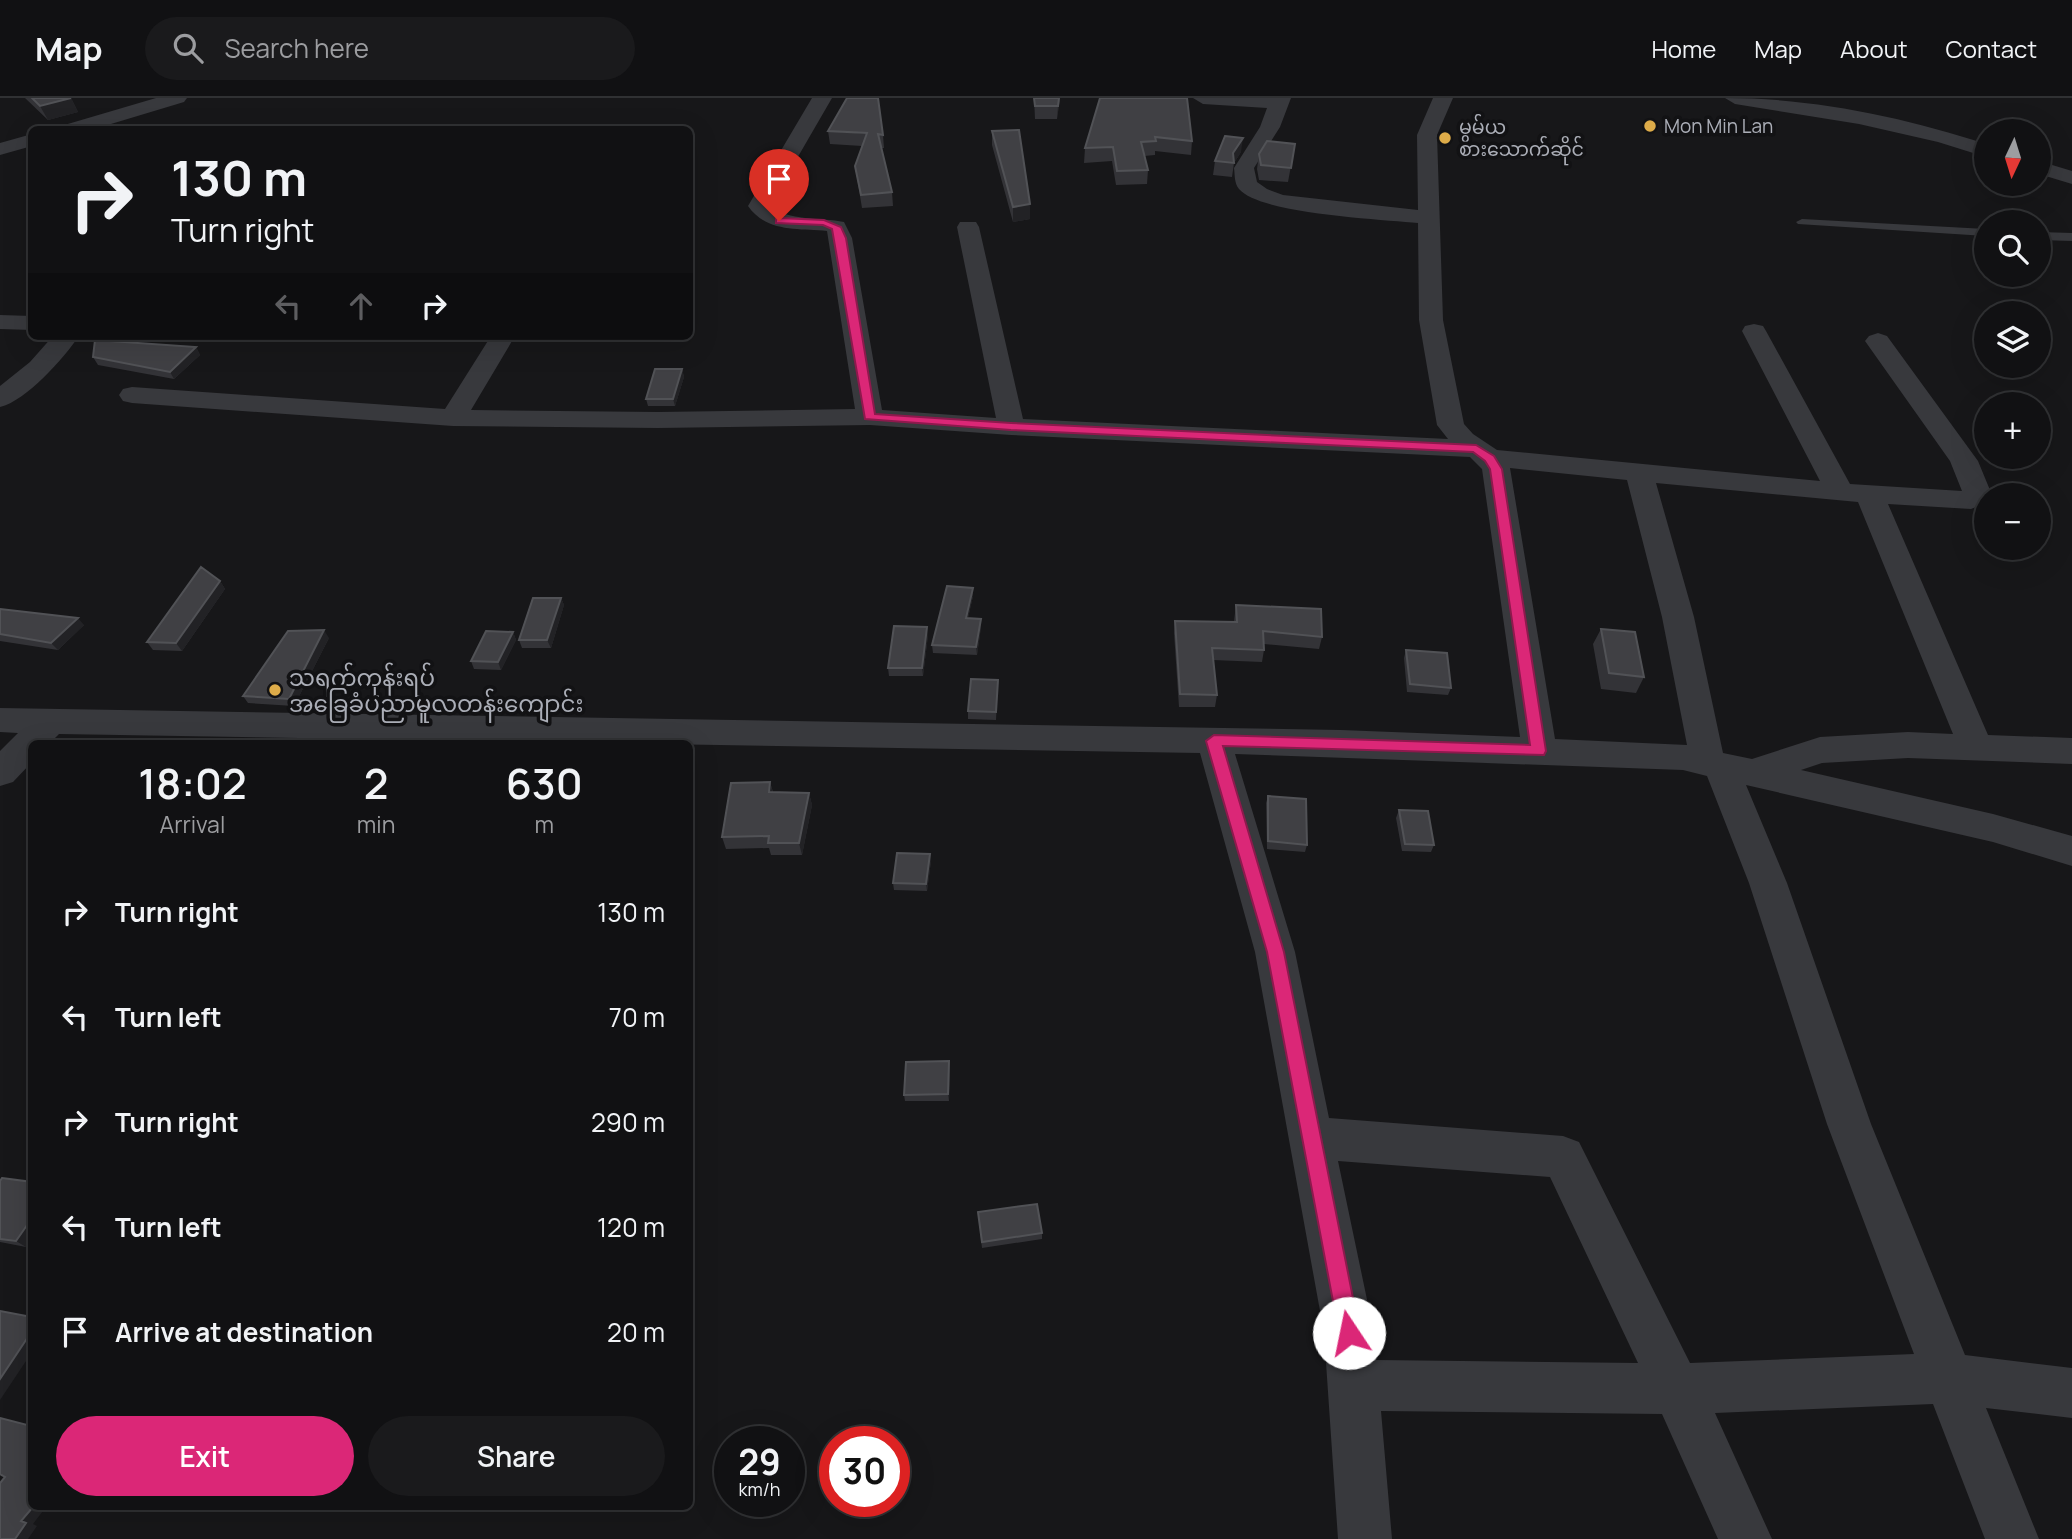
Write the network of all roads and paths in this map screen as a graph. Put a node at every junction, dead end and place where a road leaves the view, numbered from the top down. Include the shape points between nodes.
1 (177, 98) edge
2 (822, 98) edge
3 (1203, 98) edge
4 (1443, 98) edge
5 (1735, 98) edge
6 (1281, 100) edge
7 (82, 126) edge
8 (28, 141) edge
9 (1974, 146) edge
10 (0, 149) edge
11 (2051, 171) edge
12 (2072, 178) edge
13 (1429, 218) junction
14 (1802, 222) dead end
15 (968, 227) dead end
16 (1974, 232) edge
17 (2051, 236) edge
18 (2072, 237) edge
19 (0, 322) edge
20 (28, 323) edge
21 (1754, 331) dead end
22 (64, 340) edge
23 (501, 340) edge
24 (1878, 341) dead end
25 (132, 394) dead end
26 (0, 399) edge
27 (870, 417) junction
28 (453, 418) junction
29 (1011, 427) junction
30 (1483, 454) junction
31 (1639, 473) junction
32 (1855, 493) junction
33 (0, 720) edge
34 (50, 721) junction
35 (32, 740) edge
36 (1214, 741) junction
37 (28, 744) edge
38 (1976, 747) junction
39 (1539, 751) junction
40 (2072, 751) edge
41 (1727, 767) junction
42 (0, 773) edge
43 (2072, 851) edge
44 (1311, 1138) junction
45 (1948, 1378) junction
46 (1353, 1385) junction
47 (1677, 1389) junction
48 (2072, 1393) edge
49 (1365, 1539) edge
50 (1745, 1539) edge
51 (2012, 1539) edge

1 - 7 street
2 - 27 street via 759,206 767,217 779,221 836,227
3 - 6 street
4 - 13 street via 1427,135
5 - 9 street via 1859,118
6 - 13 street via 1244,168 1247,185 1280,201
8 - 10 street
11 - 12 street
13 - 30 street via 1431,320 1451,425
14 - 16 lane
15 - 29 street
17 - 18 lane
19 - 20 street
21 - 32 street
22 - 26 street via 40,367
23 - 28 street
24 - 32 street via 1964,461 1978,495 1971,500 1953,500
25 - 28 street
27 - 28 street
27 - 29 street
29 - 30 street
30 - 31 street
30 - 39 street via 1496,469
31 - 32 street
31 - 41 street via 1678,617
32 - 38 street
33 - 34 street
34 - 35 street
34 - 36 street
36 - 39 street
36 - 44 street via 1275,952
37 - 42 street
38 - 40 street
38 - 41 street via 1908,744 1820,750
39 - 41 street via 1683,757
41 - 43 street via 1993,828
41 - 45 street via 1849,1124
44 - 46 street via 1349,1333
44 - 47 street via 1563,1157
45 - 47 street
45 - 48 street
45 - 51 street
46 - 47 street
46 - 49 street
47 - 50 street

